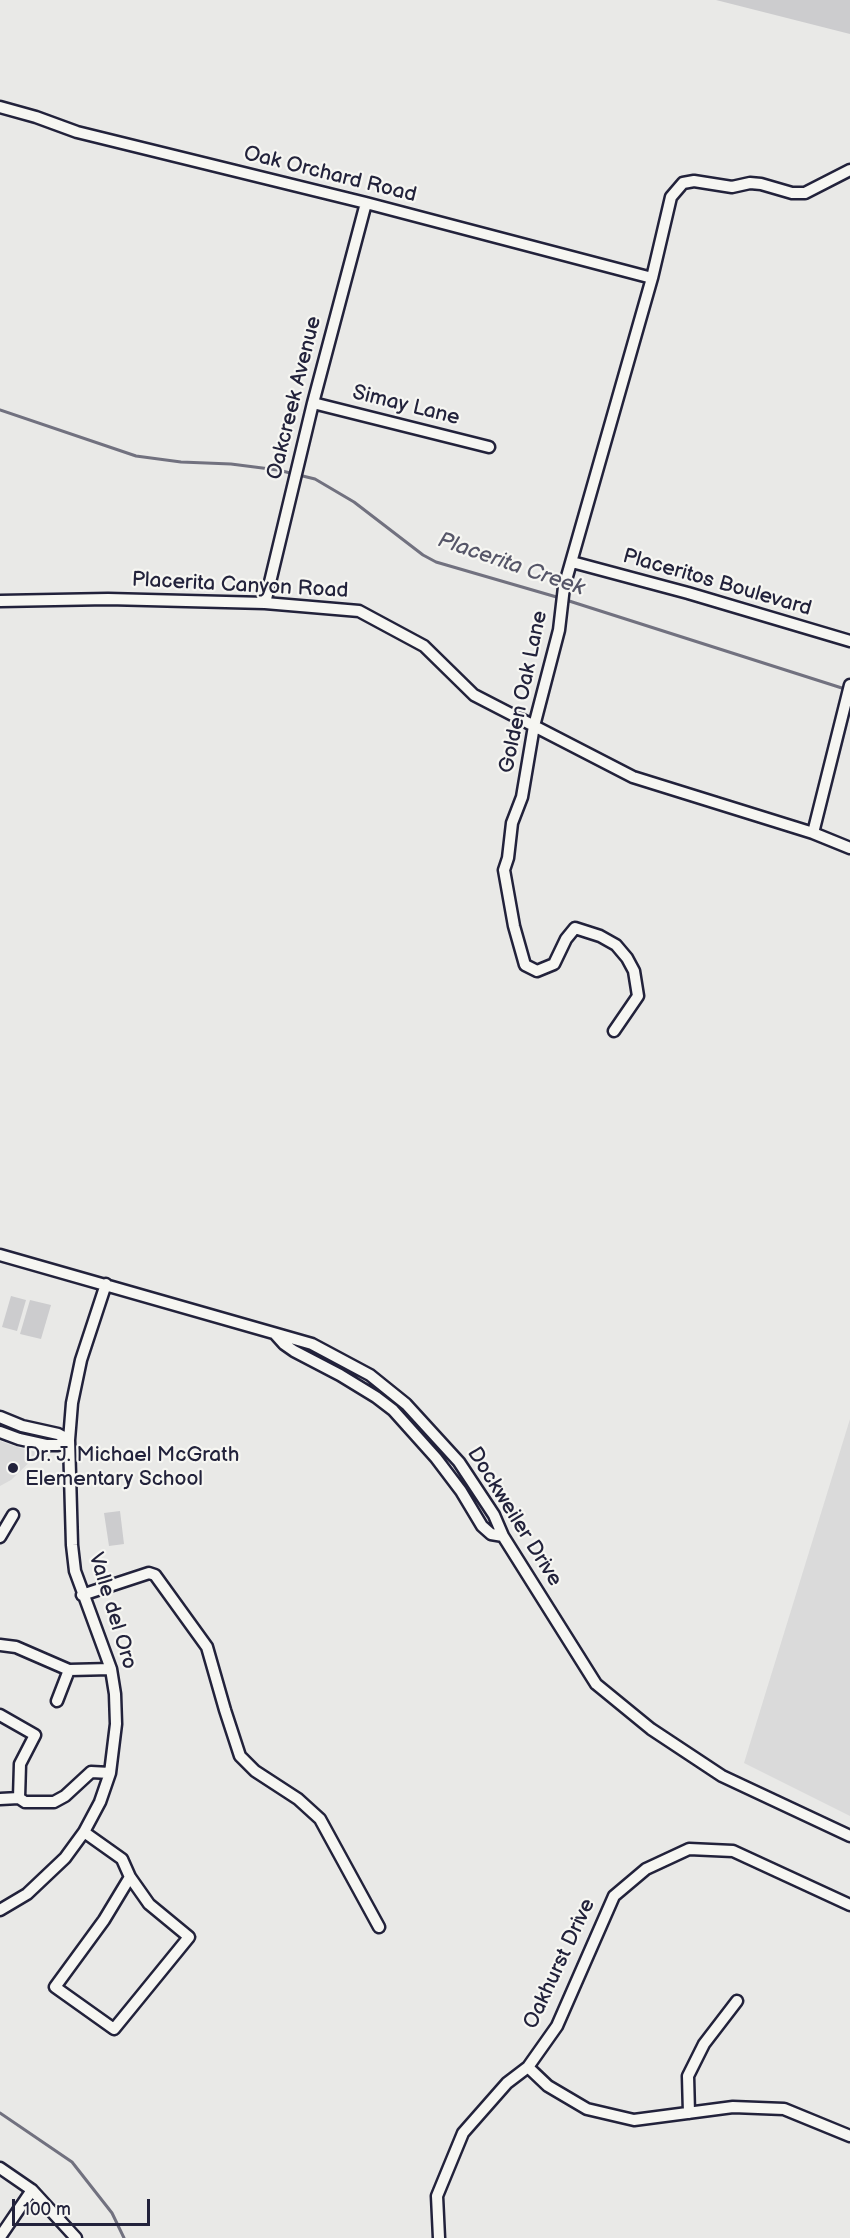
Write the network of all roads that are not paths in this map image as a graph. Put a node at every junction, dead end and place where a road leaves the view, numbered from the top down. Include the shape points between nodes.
1 (0, 107) edge
2 (850, 171) edge
3 (366, 203) junction
4 (652, 278) junction
5 (313, 403) junction
6 (489, 447) dead end
7 (572, 562) junction
8 (0, 601) edge
9 (265, 603) junction
10 (850, 641) edge
11 (850, 685) edge
12 (534, 726) junction
13 (813, 834) junction
14 (850, 848) edge
15 (614, 1031) dead end
16 (0, 1255) edge
17 (106, 1284) junction
18 (274, 1332) junction
19 (0, 1417) edge
20 (0, 1432) edge
21 (69, 1440) junction
22 (13, 1515) dead end
23 (503, 1536) junction
24 (0, 1537) edge
25 (82, 1595) junction
26 (0, 1645) edge
27 (111, 1668) junction
28 (69, 1670) junction
29 (57, 1701) dead end
30 (0, 1715) edge
31 (110, 1773) junction
32 (0, 1798) edge
33 (19, 1798) junction
34 (84, 1832) junction
35 (850, 1836) edge
36 (130, 1877) junction
37 (850, 1905) edge
38 (0, 1910) edge
39 (379, 1928) dead end
40 (737, 2001) dead end
41 (528, 2067) junction
42 (689, 2113) junction
43 (850, 2136) edge
44 (0, 2168) edge
45 (32, 2190) junction
46 (0, 2238) edge
47 (76, 2238) edge
48 (439, 2238) edge

1 - 3 street, Oak Orchard Road via 77,132
2 - 4 street, Golden Oak Lane via 805,193 750,183 732,187 683,183 670,197
3 - 4 street, Oak Orchard Road
3 - 5 street, Oakcreek Avenue
4 - 7 street, Golden Oak Lane
5 - 6 street, Simay Lane
5 - 9 street, Oakcreek Avenue
7 - 10 street, Placeritos Boulevard
7 - 12 street, Golden Oak Lane
8 - 9 street, Placerita Canyon Road
9 - 12 street, Placerita Canyon Road via 359,611 424,646 474,695
11 - 13 street
12 - 13 street, Placerita Canyon Road via 633,777
12 - 15 street, Golden Oak Lane via 504,870 520,952 525,965 537,971 554,964 575,928 616,945 634,971 638,996
13 - 14 street, Placerita Canyon Road
16 - 17 street, Dockweiler Drive
17 - 18 street, Dockweiler Drive
17 - 21 street, Valle del Oro via 81,1360
18 - 23 street via 294,1351 393,1410 436,1458 482,1526 491,1534
18 - 23 street, Dockweiler Drive via 344,1360 406,1404 459,1461
19 - 21 street
20 - 21 street via 46,1445
21 - 25 street, Valle del Oro via 72,1545
22 - 24 street
23 - 35 street, Dockweiler Drive via 596,1684 651,1730 722,1776
25 - 27 street, Valle del Oro
25 - 39 street via 149,1573 155,1575 207,1647 240,1756 320,1819
26 - 28 street via 16,1647
27 - 28 street
27 - 31 street, Valle del Oro via 116,1725
28 - 29 street
30 - 33 street via 35,1735 21,1764
31 - 33 street via 91,1772 54,1802 25,1802
31 - 34 street, Valle del Oro
32 - 33 street
34 - 36 street via 122,1859
34 - 38 street, Valle del Oro via 48,1876
36 - 36 street via 149,1904 189,1937 114,2029 55,1987 105,1920
37 - 41 street, Oakhurst Drive via 733,1851 689,1848 646,1869 614,1896 557,2026
40 - 42 street via 704,2044 688,2076
41 - 42 street via 549,2086 587,2109 634,2120
41 - 48 street, Oakhurst Drive via 507,2083 463,2133 437,2196
42 - 43 street via 732,2107 784,2109
44 - 45 street
45 - 46 street
45 - 47 street

